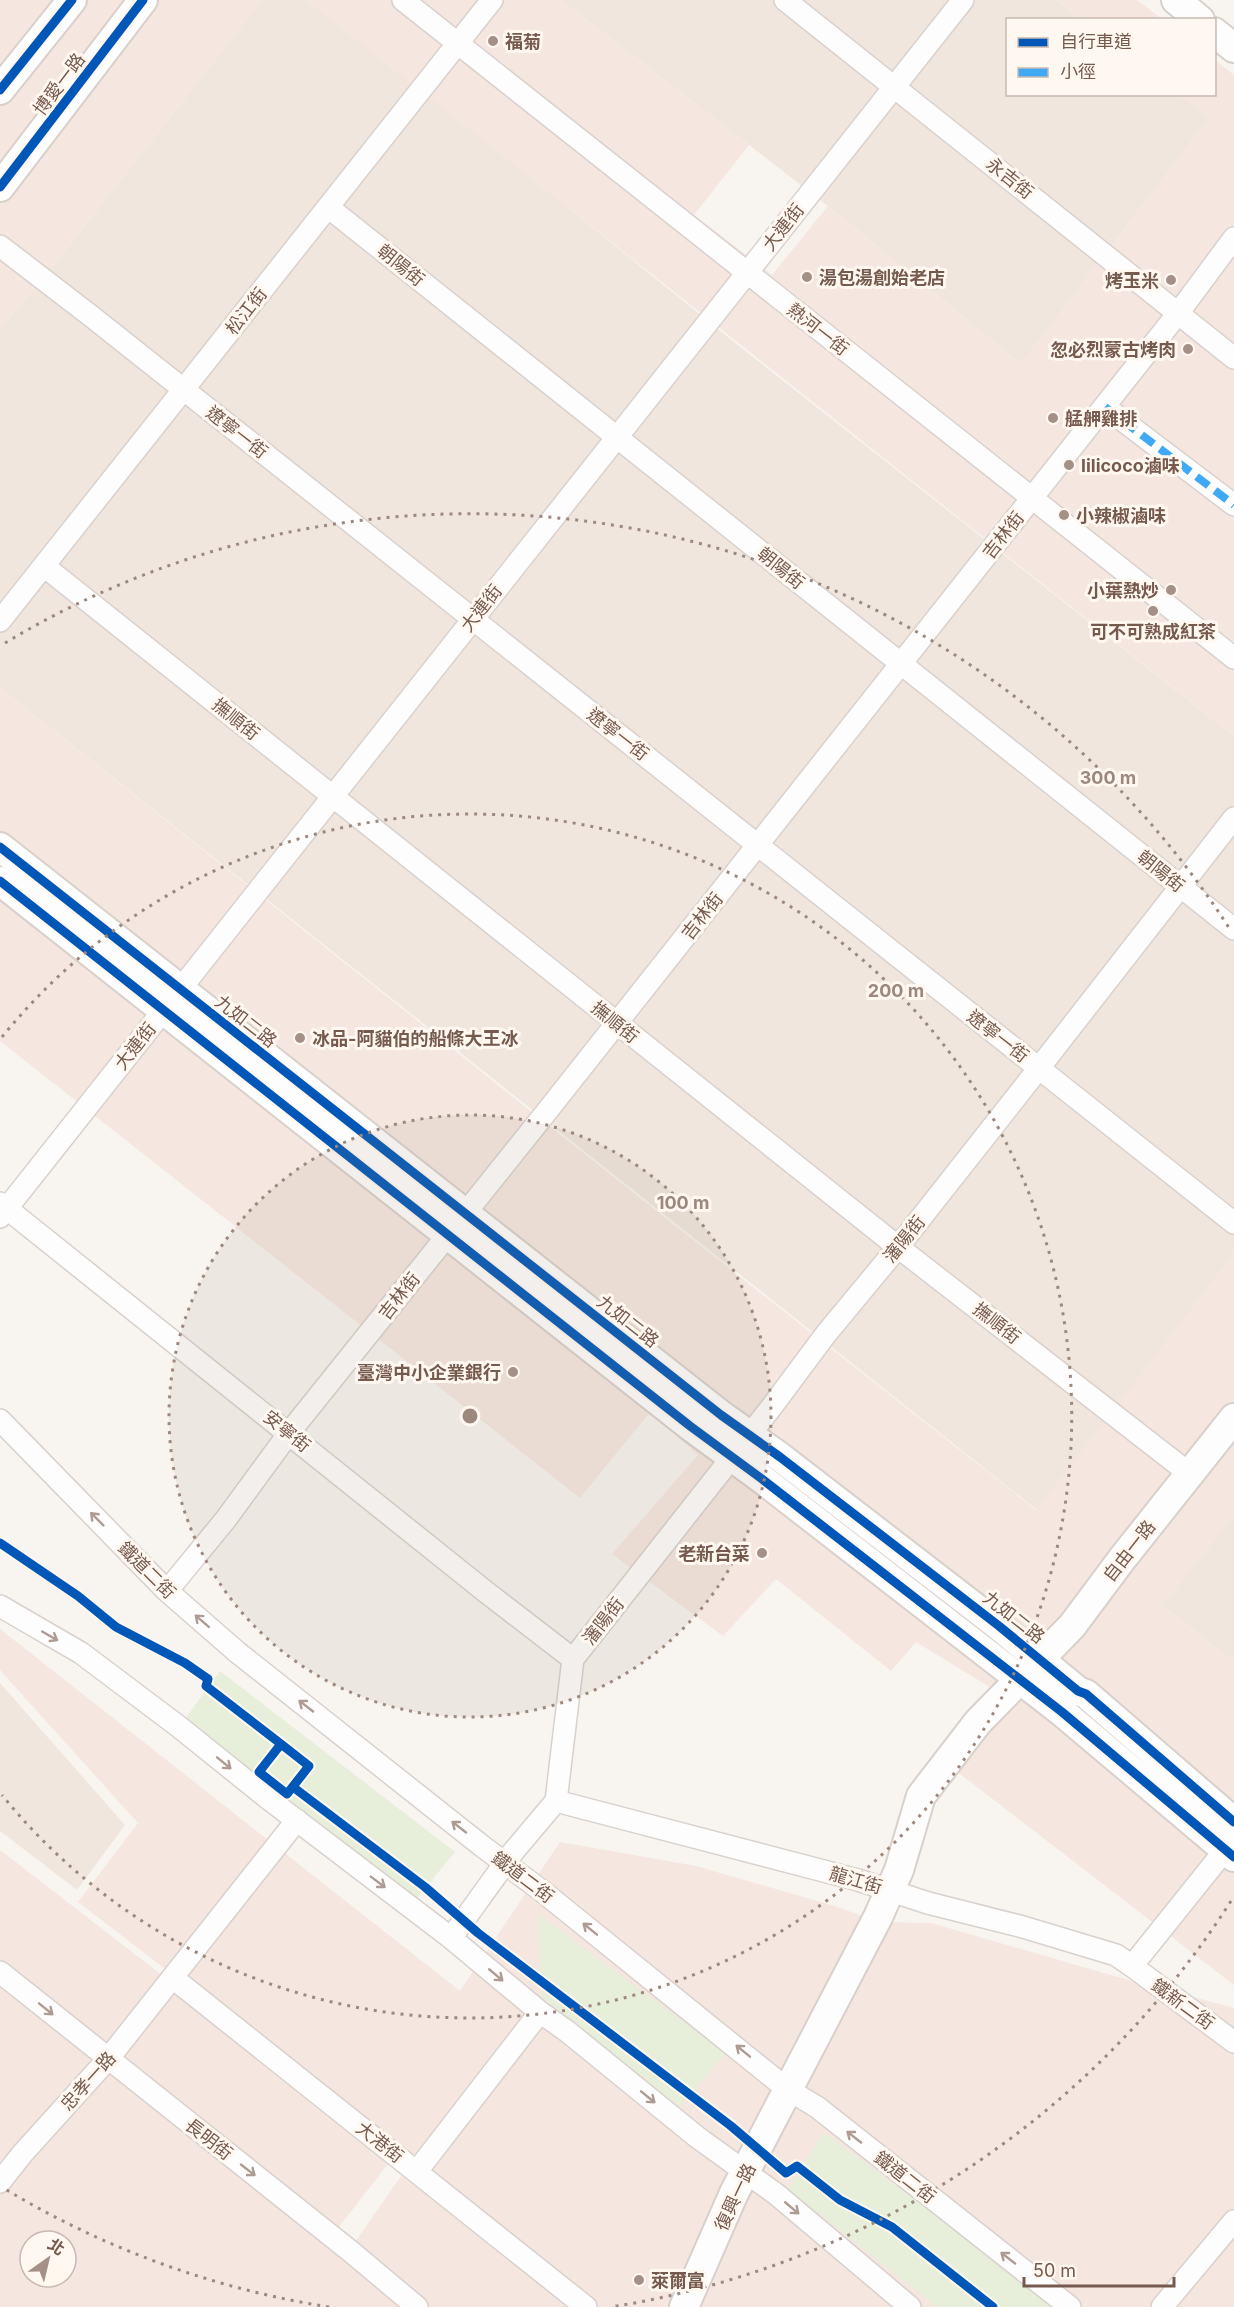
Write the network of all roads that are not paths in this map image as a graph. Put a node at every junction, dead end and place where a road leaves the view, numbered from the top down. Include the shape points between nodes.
1 (72, 0) edge
2 (143, 0) edge
3 (403, 0) edge
4 (492, 0) edge
5 (785, 0) edge
6 (963, 0) edge
7 (1176, 0) edge
8 (1198, 18) edge
9 (1216, 33) edge
10 (457, 43) junction
11 (1234, 48) edge
12 (894, 87) junction
13 (0, 90) edge
14 (0, 187) edge
15 (328, 207) junction
16 (1234, 238) edge
17 (0, 246) edge
18 (747, 273) junction
19 (1179, 312) junction
20 (1234, 358) edge
21 (184, 389) junction
22 (1105, 406) junction
23 (617, 437) junction
24 (1032, 499) junction
25 (1234, 505) edge
26 (44, 566) junction
27 (473, 619) junction
28 (0, 621) edge
29 (1234, 658) edge
30 (901, 664) junction
31 (333, 796) junction
32 (1234, 818) edge
33 (758, 845) junction
34 (0, 847) edge
35 (0, 881) edge
36 (1180, 886) junction
37 (1234, 929) edge
38 (171, 1000) junction
39 (617, 1023) junction
40 (1039, 1068) junction
41 (2, 1210) edge
42 (1234, 1223) edge
43 (455, 1224) junction
44 (898, 1246) junction
45 (1234, 1418) edge
46 (0, 1420) edge
47 (289, 1433) junction
48 (741, 1446) junction
49 (1190, 1474) junction
50 (167, 1591) junction
51 (0, 1606) edge
52 (1040, 1658) junction
53 (573, 1659) junction
54 (1019, 1679) junction
55 (556, 1801) junction
56 (297, 1820) junction
57 (1234, 1822) edge
58 (1231, 1849) edge
59 (505, 1863) junction
60 (889, 1890) junction
61 (451, 1938) junction
62 (1132, 1966) junction
63 (0, 1972) edge
64 (173, 1978) junction
65 (540, 2012) junction
66 (1234, 2042) edge
67 (108, 2059) junction
68 (787, 2089) junction
69 (417, 2171) junction
70 (745, 2173) junction
71 (0, 2182) edge
72 (1234, 2221) edge
73 (417, 2307) edge
74 (586, 2307) edge
75 (684, 2307) edge
76 (910, 2307) edge
77 (1070, 2307) edge
78 (1162, 2307) edge

1 - 13 street
2 - 14 street, 博愛一路
3 - 10 street, 熱河一街
4 - 10 street, 松江街
5 - 12 street, 永吉街
6 - 12 street, 大連街
7 - 8 street
9 - 11 street
10 - 15 street, 松江街
10 - 18 street, 熱河一街
12 - 18 street, 大連街
12 - 19 street, 永吉街
15 - 21 street, 松江街
15 - 23 street, 朝陽街
16 - 19 street, 吉林街
17 - 21 street, 遼寧一街
18 - 23 street, 大連街
18 - 24 street, 熱河一街
19 - 20 street, 永吉街
19 - 22 street, 吉林街
21 - 26 street, 松江街
21 - 27 street, 遼寧一街
22 - 24 street, 吉林街
22 - 25 street
23 - 27 street, 大連街
23 - 30 street, 朝陽街
24 - 29 street, 熱河一街
24 - 30 street, 吉林街
26 - 28 street, 松江街
26 - 31 street, 撫順街
27 - 31 street, 大連街
27 - 33 street, 遼寧一街
30 - 33 street, 吉林街
30 - 36 street, 朝陽街
31 - 38 street, 大連街
31 - 39 street, 撫順街
32 - 36 street, 瀋陽街
33 - 39 street, 吉林街
33 - 40 street, 遼寧一街
34 - 38 street, 九如二路
35 - 38 street, 九如二路
36 - 37 street, 朝陽街
36 - 40 street, 瀋陽街
38 - 41 street, 大連街
38 - 43 street, 九如二路
39 - 43 street, 吉林街
39 - 44 street, 撫順街
40 - 42 street, 遼寧一街
40 - 44 street, 瀋陽街
41 - 47 street, 安寧街
43 - 47 street, 吉林街
43 - 48 street, 九如二路
44 - 48 street, 瀋陽街
44 - 49 street, 撫順街
45 - 49 street, 自由一路
50 -> 46 street, 鐵道二街
47 - 50 street, 吉林街
47 - 53 street, 安寧街
48 - 52 street, 九如二路 via 780,1457
48 - 53 street, 瀋陽街
48 - 54 street, 九如二路
49 - 52 street, 自由一路 via 1072,1626
59 -> 50 street, 鐵道二街 via 246,1659
51 -> 56 street via 81,1653
52 - 54 street, 自由一路
52 - 57 street, 九如二路
53 - 55 street
54 - 58 street, 九如二路
54 - 60 street, 自由一路 via 978,1722 921,1796 899,1870
55 - 59 street
55 - 60 street, 龍江街
56 -> 61 street
56 - 64 street, 忠孝一路
58 - 62 street
59 - 61 street
68 -> 59 street, 鐵道二街
60 - 62 street, 龍江街 via 1116,1955
60 - 68 street, 復興一路
61 -> 65 street
62 - 66 street, 鐵新二街
63 -> 67 street, 長明街
64 - 67 street, 忠孝一路
64 - 69 street, 大港街
65 - 69 street
65 -> 70 street
67 - 71 street, 忠孝一路
67 -> 73 street, 長明街
68 - 70 street, 復興一路
77 -> 68 street, 鐵道二街 via 817,2107
69 - 74 street, 大港街
70 - 75 street, 復興一路
70 -> 76 street via 776,2194
72 - 78 street

